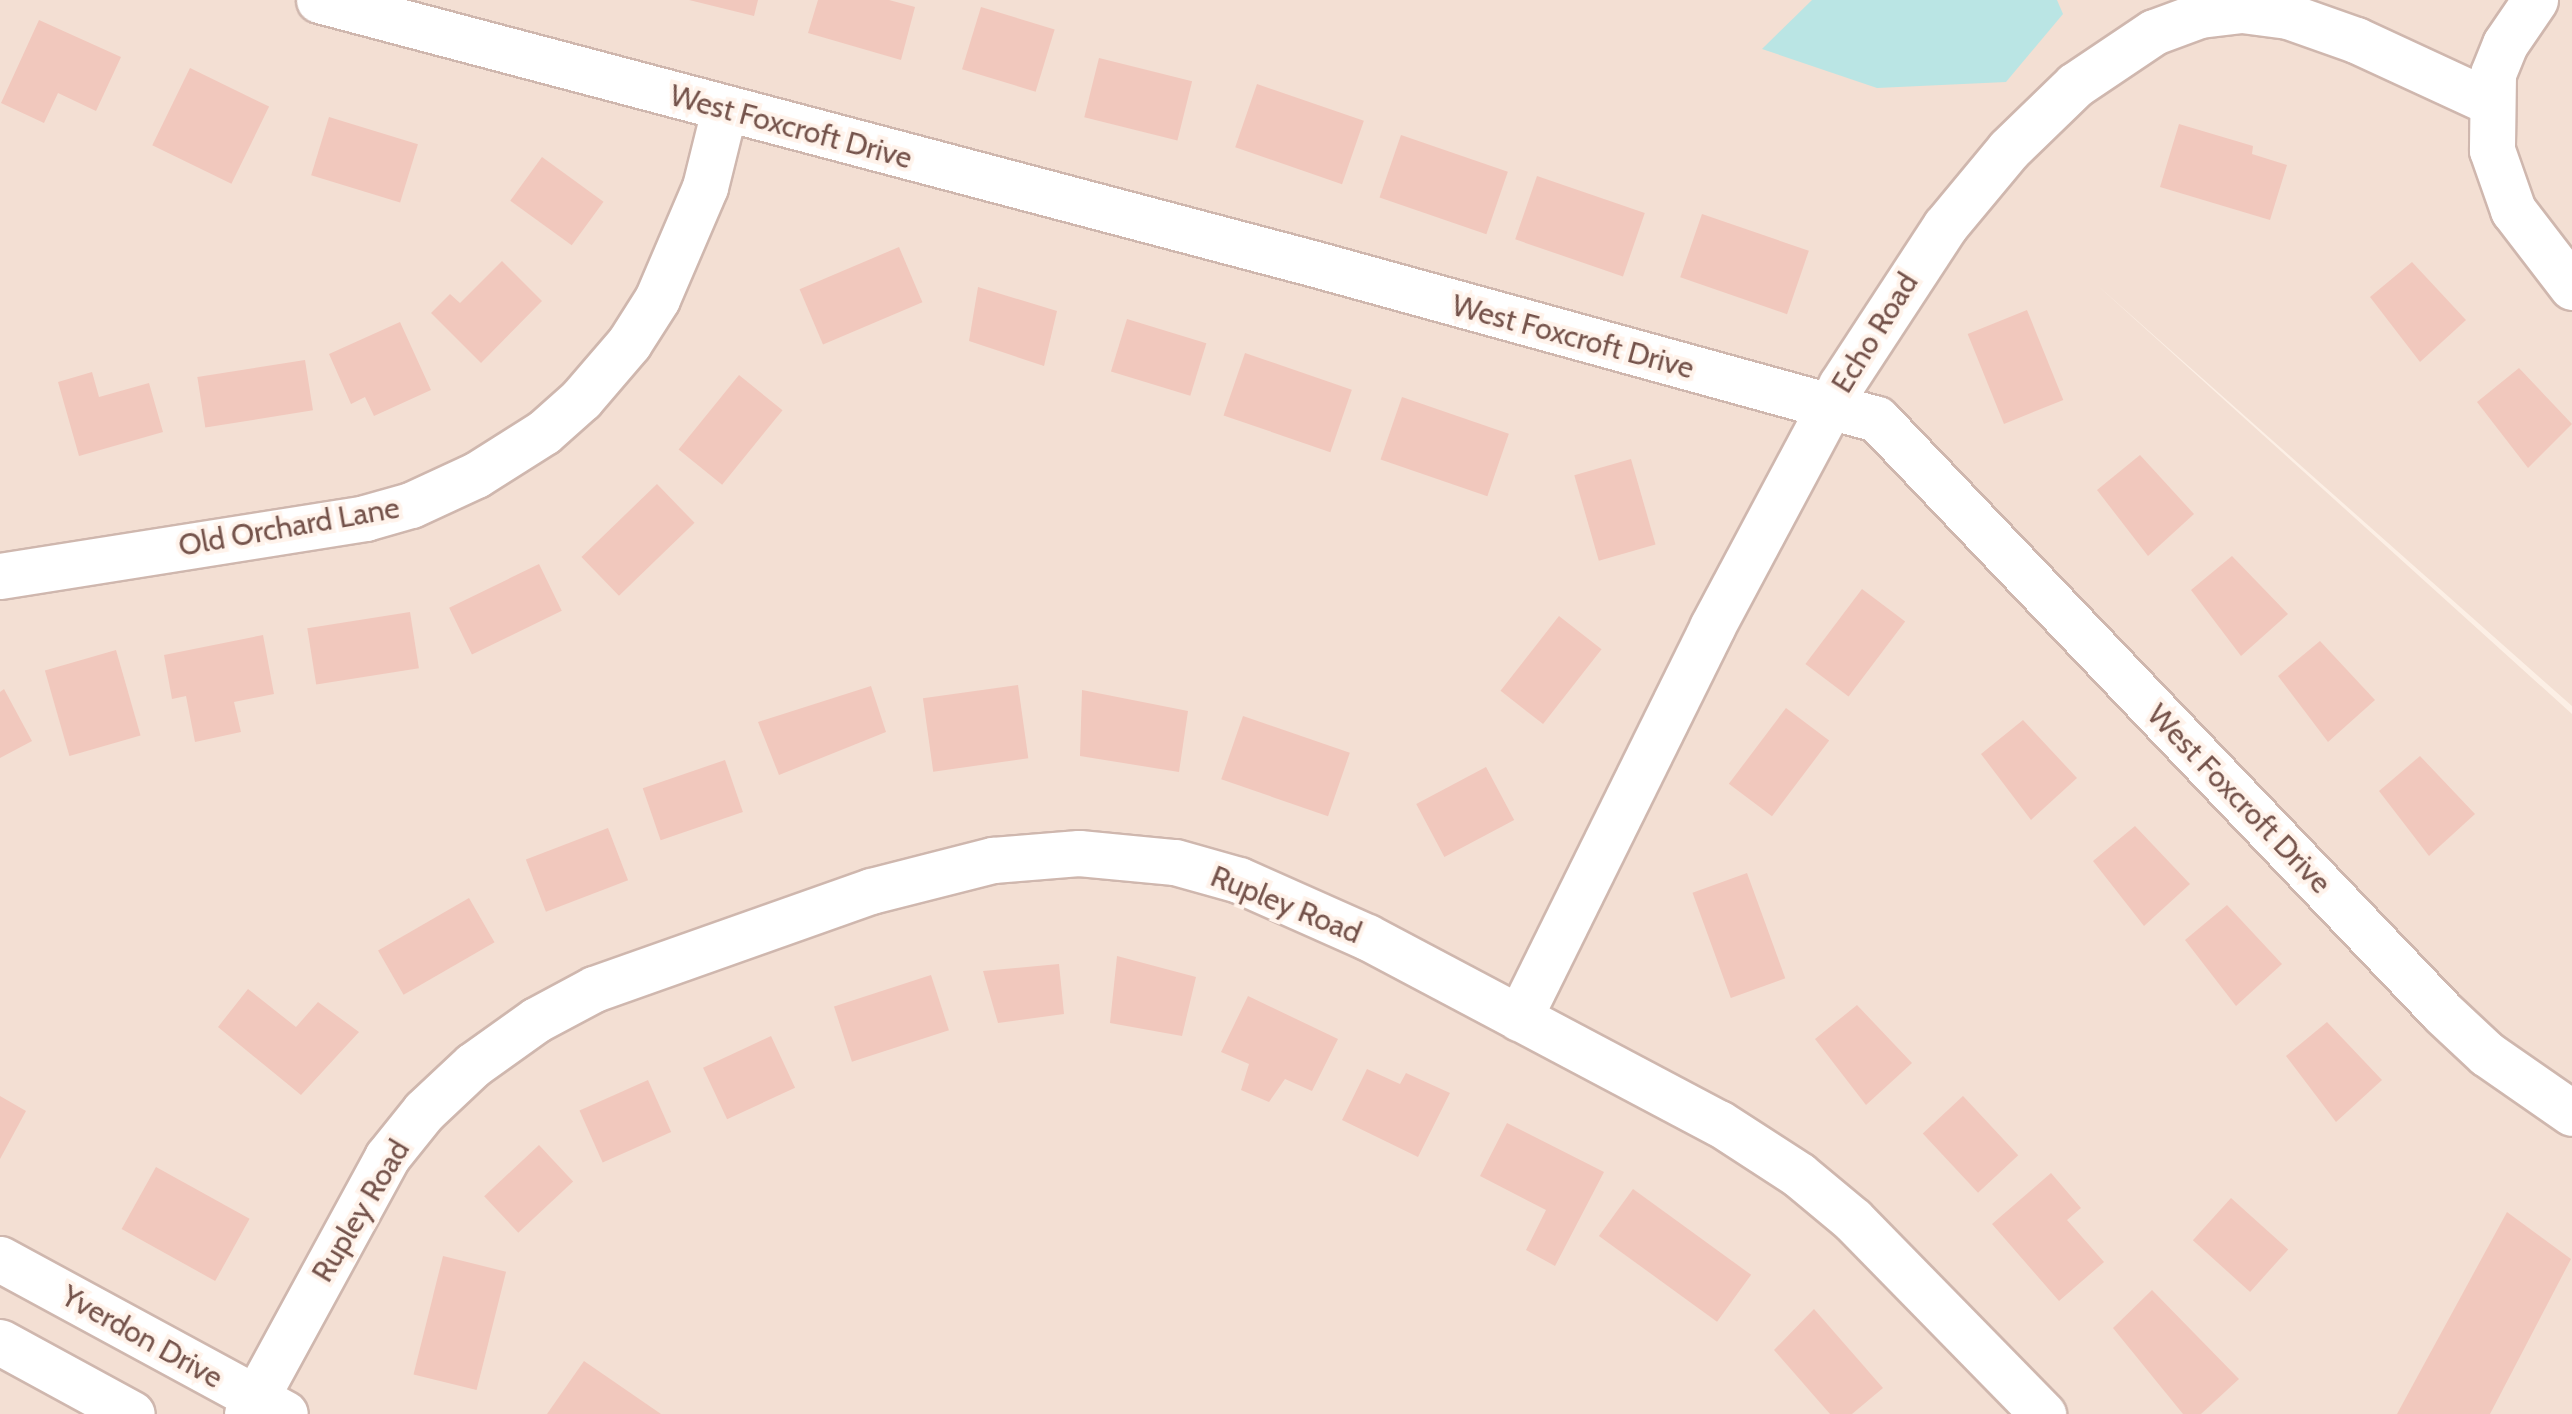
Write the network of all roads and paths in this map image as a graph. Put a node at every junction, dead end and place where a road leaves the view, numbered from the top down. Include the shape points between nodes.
1 (319, 0) edge
2 (2535, 0) edge
3 (2490, 102) junction
4 (724, 110) junction
5 (2572, 288) edge
6 (1829, 406) junction
7 (0, 576) edge
8 (1519, 1018) junction
9 (2572, 1113) edge
10 (0, 1259) edge
11 (0, 1342) edge
12 (262, 1409) edge
13 (132, 1414) edge
14 (2043, 1414) edge

1 - 4 street, West Foxcroft Drive
2 - 3 street via 2504,44
3 - 5 street via 2502,187
3 - 6 street, Echo Road via 2288,16 2242,10 2200,15 2154,32 2075,85 2009,149 1945,226
4 - 6 street, West Foxcroft Drive
4 - 7 street, Old Orchard Lane via 704,187 657,299 630,343 544,432 411,505 366,518
6 - 8 street, Echo Road
6 - 9 street, West Foxcroft Drive via 1877,419 2443,1013
8 - 12 street, Rupley Road via 1319,916 1239,880 1174,862 1079,853 993,860 871,891 594,990 536,1020 473,1065 388,1157
8 - 14 street, Rupley Road via 1719,1123 1798,1175 1852,1220
10 - 12 street, Yverdon Drive
11 - 13 street

